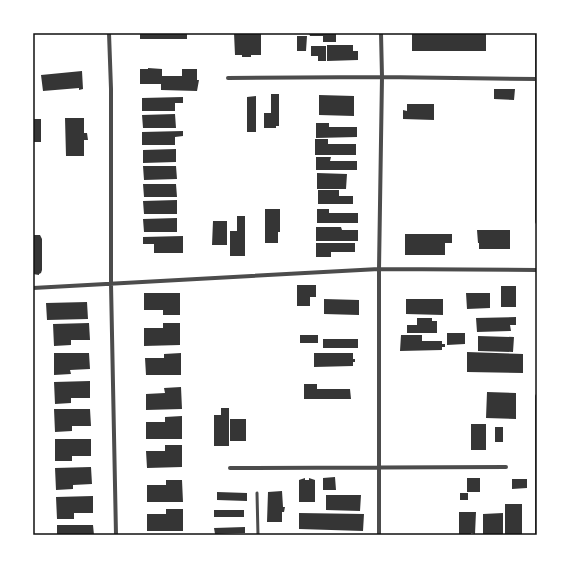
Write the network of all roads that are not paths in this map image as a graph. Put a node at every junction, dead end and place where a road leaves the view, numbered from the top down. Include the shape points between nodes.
1 (110, 33) edge
2 (381, 33) edge
3 (537, 33) edge
4 (382, 77) junction
5 (228, 78) dead end
6 (537, 79) edge
7 (537, 222) edge
8 (379, 269) junction
9 (537, 270) edge
10 (111, 284) junction
11 (33, 288) edge
12 (537, 396) edge
13 (537, 467) edge
14 (230, 468) dead end
15 (379, 468) junction
16 (506, 468) dead end
17 (258, 492) dead end
18 (116, 535) edge
19 (258, 535) edge
20 (379, 535) edge
21 (537, 535) edge

1 - 10 street
2 - 4 street
3 - 6 street
4 - 5 street
4 - 6 street
4 - 8 street
6 - 7 street
8 - 9 street
8 - 10 street
8 - 15 street
10 - 11 street
10 - 18 street
12 - 13 street
13 - 21 street
14 - 15 street
15 - 16 street
15 - 20 street
17 - 19 lane

